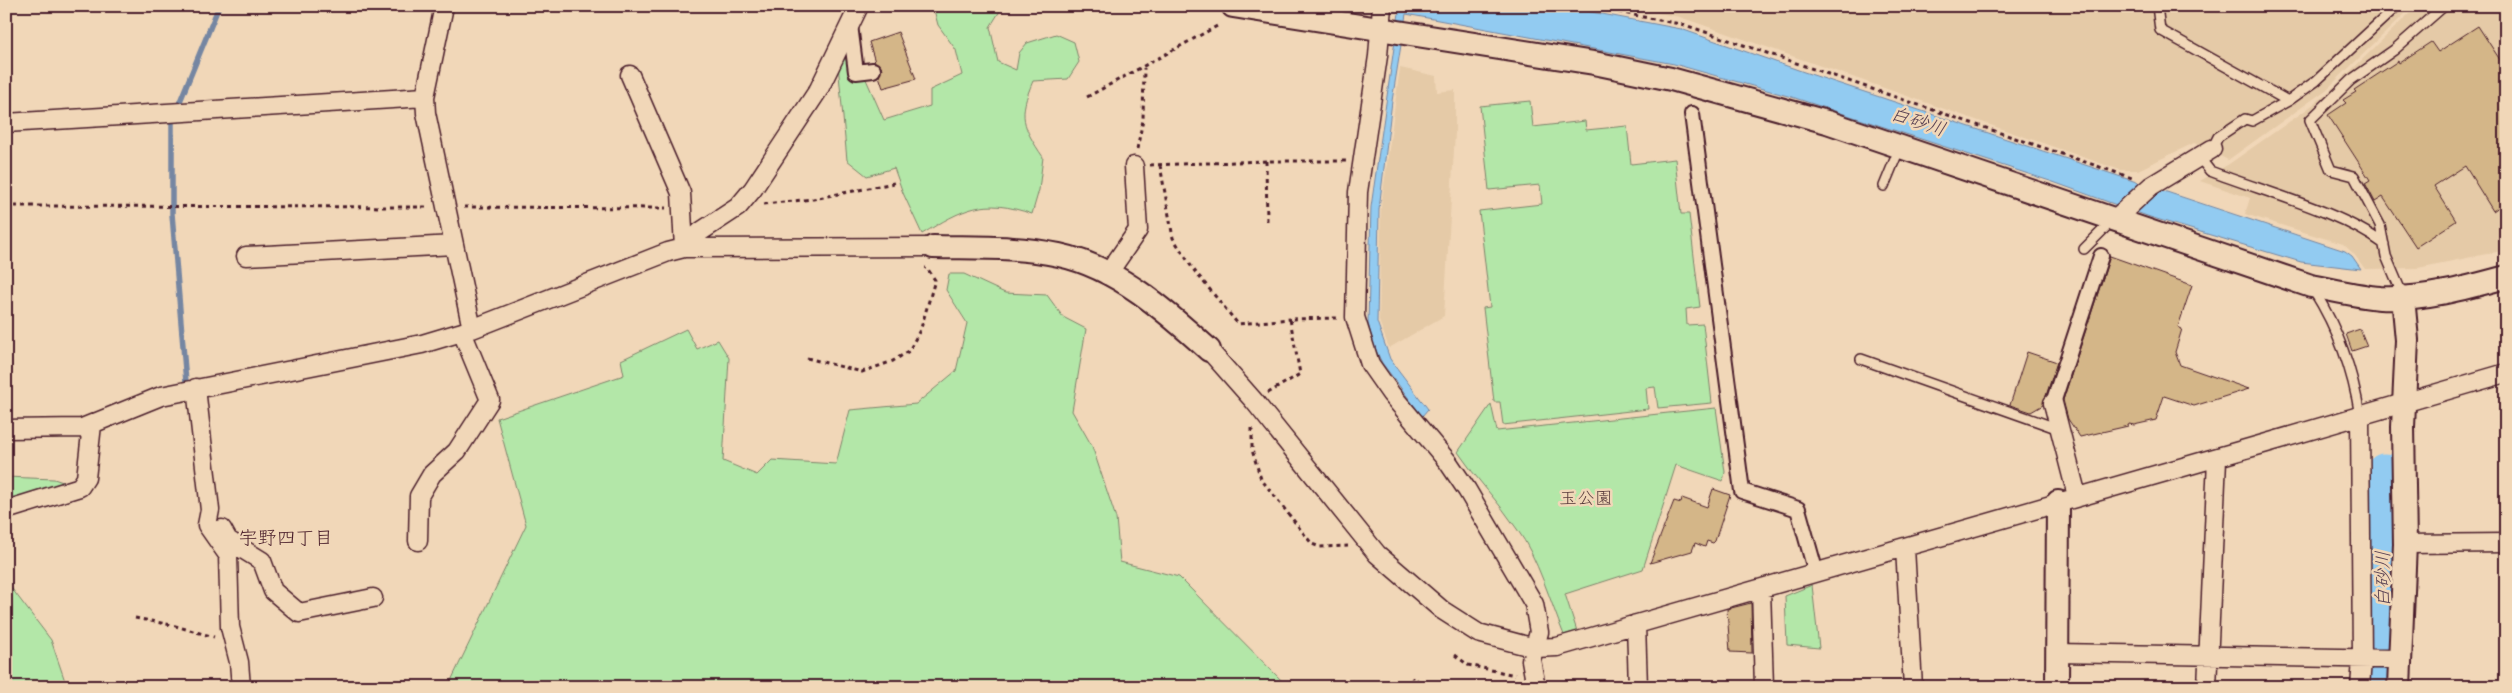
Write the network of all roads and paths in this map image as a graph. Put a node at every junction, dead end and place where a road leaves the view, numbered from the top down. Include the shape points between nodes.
1 (444, 6) edge
2 (859, 6) edge
3 (1233, 6) edge
4 (1382, 6) edge
5 (1587, 6) edge
6 (2157, 6) edge
7 (2397, 6) edge
8 (2444, 6) edge
9 (1302, 12) edge
10 (850, 25) junction
11 (1220, 25) dead end
12 (1393, 31) junction
13 (1144, 68) junction
14 (873, 70) dead end
15 (630, 75) dead end
16 (425, 97) junction
17 (1087, 97) dead end
18 (2288, 101) junction
19 (1692, 114) dead end
20 (6, 123) edge
21 (1900, 147) junction
22 (2205, 153) junction
23 (1266, 161) junction
24 (1363, 161) junction
25 (1160, 165) junction
26 (1134, 166) junction
27 (894, 184) dead end
28 (1884, 186) dead end
29 (2153, 186) junction
30 (6, 206) edge
31 (446, 207) junction
32 (738, 207) junction
33 (682, 208) junction
34 (2120, 214) junction
35 (1268, 222) dead end
36 (2384, 244) junction
37 (454, 245) junction
38 (684, 248) junction
39 (933, 248) joint
40 (2084, 249) dead end
41 (246, 256) dead end
42 (2101, 256) dead end
43 (918, 266) dead end
44 (1108, 275) junction
45 (2506, 277) edge
46 (2311, 286) junction
47 (2403, 297) junction
48 (1356, 317) junction
49 (1290, 320) junction
50 (467, 331) junction
51 (1209, 350) joint
52 (807, 358) dead end
53 (1861, 359) dead end
54 (2506, 373) edge
55 (196, 388) junction
56 (1254, 401) junction
57 (2053, 403) joint
58 (2403, 404) junction
59 (2360, 416) junction
60 (92, 425) junction
61 (6, 429) edge
62 (2060, 429) junction
63 (2216, 459) junction
64 (2068, 499) junction
65 (6, 510) edge
66 (210, 510) junction
67 (418, 541) dead end
68 (2506, 543) edge
69 (2404, 544) junction
70 (1369, 545) junction
71 (1904, 548) junction
72 (1816, 573) junction
73 (1761, 589) junction
74 (373, 598) dead end
75 (134, 618) dead end
76 (1636, 624) junction
77 (234, 643) junction
78 (1535, 648) junction
79 (2058, 653) junction
80 (2208, 654) junction
81 (1455, 655) dead end
82 (2365, 659) junction
83 (2394, 659) junction
84 (1534, 683) edge
85 (241, 687) edge
86 (1406, 687) edge
87 (1424, 687) edge
88 (1638, 687) edge
89 (1764, 687) edge
90 (1913, 687) edge
91 (2057, 687) edge
92 (2207, 687) edge
93 (2360, 687) edge
94 (2399, 687) edge

1 - 16 street
2 - 10 street
3 - 9 street
4 - 12 street
5 - 29 path via 1685,25
6 - 18 lane via 2160,30
7 - 18 lane via 2316,81
8 - 36 lane via 2394,50 2351,80 2310,120 2330,170 2354,176 2380,225
9 - 12 street
10 - 14 street via 856,72
10 - 32 street via 819,89
11 - 13 path
12 - 21 street via 1594,63 1671,79 1827,122
12 - 24 street
13 - 17 path
13 - 26 path via 1143,120
15 - 33 street via 681,193
16 - 20 street
16 - 31 street
18 - 22 lane via 2252,121 2245,119 2218,138
19 - 72 street via 1742,491 1798,509
21 - 28 lane
21 - 34 street
22 - 29 street
22 - 36 lane via 2210,171 2336,218 2368,232
23 - 24 path
23 - 25 path
23 - 35 path
24 - 48 street via 1358,192
25 - 26 path
25 - 49 path via 1173,238 1238,324
26 - 44 street via 1138,230
27 - 32 path via 813,199
29 - 34 street
30 - 31 path
31 - 33 path
31 - 37 street
32 - 38 street via 700,232
33 - 38 street
34 - 40 lane
34 - 46 street
36 - 47 lane
37 - 41 street
37 - 50 street
38 - 39 street
38 - 50 street
39 - 44 street via 1025,250 1060,255
42 - 57 street
43 - 52 path via 928,268 935,280 921,328 909,351 893,362 862,372
44 - 51 street via 1170,314
45 - 47 street via 2473,286
46 - 47 street via 2380,298
46 - 59 lane via 2337,332
47 - 58 street via 2406,340
48 - 49 path
48 - 78 street via 1370,364 1448,462 1534,604 1540,632
49 - 56 path via 1300,374
50 - 55 street via 422,344
50 - 67 street via 490,400 457,451 432,474 419,496
51 - 56 street
53 - 62 lane
54 - 58 street
55 - 60 street via 161,396
55 - 66 street
56 - 70 street
56 - 70 path via 1252,450 1262,479 1312,544
57 - 62 street
58 - 59 street
58 - 69 street
59 - 63 street
59 - 82 street
60 - 61 street via 82,428
60 - 65 street via 86,478 80,487
62 - 64 street
63 - 64 street
63 - 80 street
64 - 71 street
64 - 79 street
66 - 74 street via 228,540 262,562 273,592 298,613
66 - 77 street via 207,525 228,555 230,627
68 - 69 street
69 - 83 street
70 - 78 street via 1442,610 1478,633
71 - 72 street
71 - 90 street
72 - 73 street
73 - 76 street
73 - 89 street
75 - 77 path
76 - 78 street via 1557,647
76 - 88 street
77 - 85 street
78 - 84 street via 1531,660
79 - 80 street
79 - 91 street
80 - 82 street
80 - 92 street
81 - 84 path via 1468,665
82 - 83 street
82 - 93 street
83 - 94 street
86 - 87 path via 1414,677

